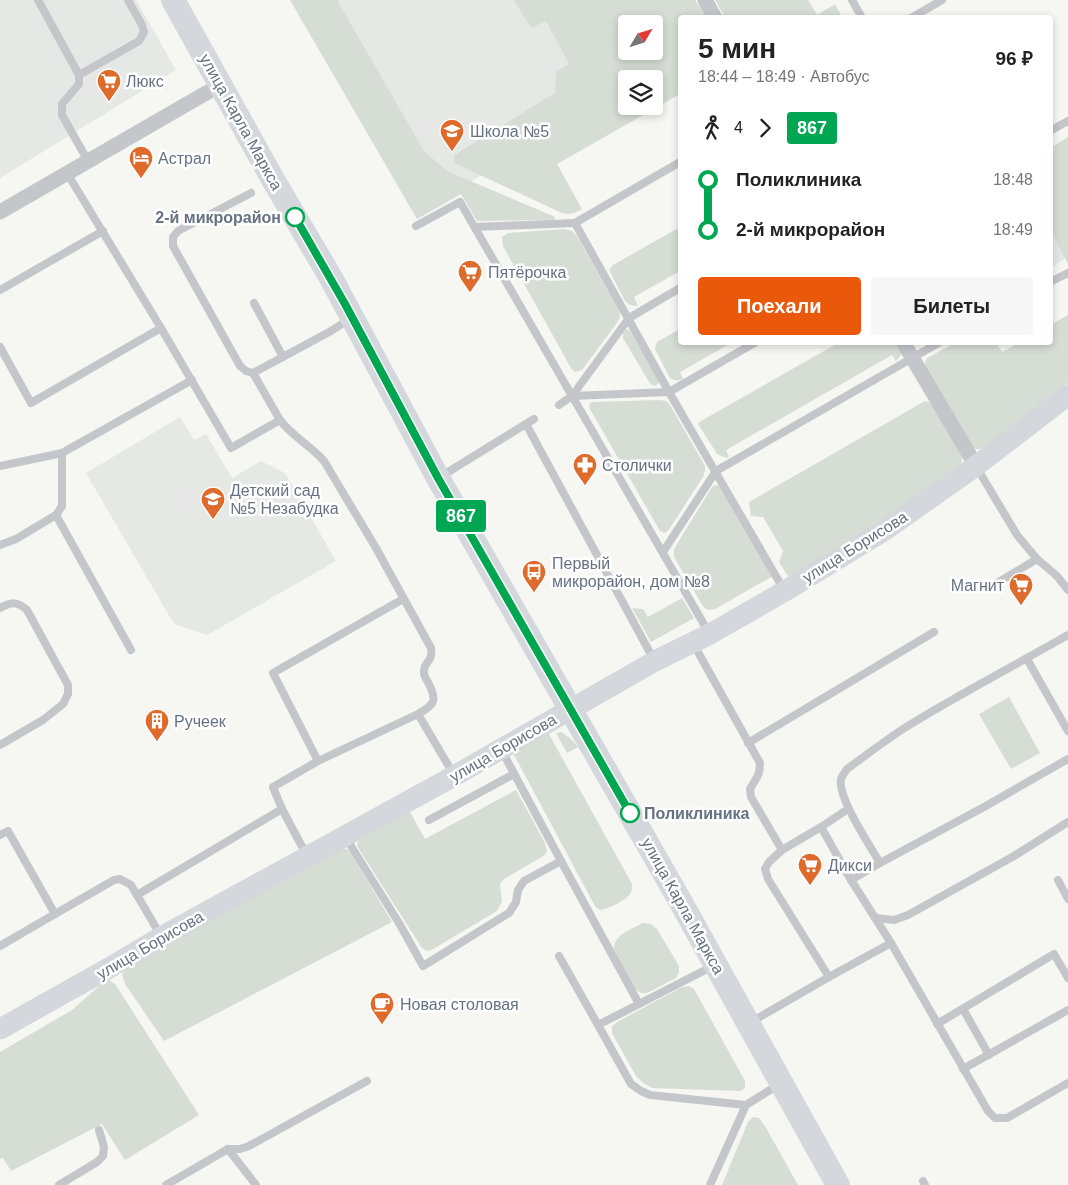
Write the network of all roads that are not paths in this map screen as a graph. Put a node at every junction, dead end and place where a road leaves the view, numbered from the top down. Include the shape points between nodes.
1 (38, 0) edge
2 (128, 0) edge
3 (173, 0) edge
4 (705, 0) edge
5 (852, 0) edge
6 (942, 0) edge
7 (713, 15) edge
8 (860, 15) edge
9 (916, 15) edge
10 (79, 75) junction
11 (220, 85) junction
12 (1068, 121) edge
13 (1053, 129) edge
14 (88, 161) junction
15 (678, 163) edge
16 (67, 173) junction
17 (251, 193) dead end
18 (0, 212) edge
19 (575, 222) junction
20 (416, 226) dead end
21 (475, 227) junction
22 (103, 231) junction
23 (1068, 272) edge
24 (1053, 280) edge
25 (678, 289) edge
26 (0, 290) edge
27 (254, 303) dead end
28 (352, 317) junction
29 (629, 318) junction
30 (161, 328) junction
31 (751, 345) edge
32 (906, 345) edge
33 (935, 345) edge
34 (0, 347) edge
35 (283, 357) junction
36 (912, 358) junction
37 (253, 373) junction
38 (192, 380) junction
39 (670, 392) junction
40 (1068, 395) edge
41 (572, 396) junction
42 (559, 405) dead end
43 (534, 419) dead end
44 (280, 420) junction
45 (526, 424) junction
46 (62, 453) junction
47 (0, 466) edge
48 (976, 466) junction
49 (716, 471) junction
50 (438, 478) junction
51 (56, 515) junction
52 (0, 545) edge
53 (663, 552) junction
54 (1037, 559) junction
55 (992, 586) dead end
56 (1068, 590) edge
57 (785, 591) junction
58 (404, 598) junction
59 (0, 608) edge
60 (934, 632) dead end
61 (1068, 635) edge
62 (701, 639) junction
63 (131, 650) dead end
64 (1027, 659) junction
65 (655, 662) junction
66 (571, 709) junction
67 (418, 714) junction
68 (1068, 731) edge
69 (748, 743) junction
70 (0, 745) edge
71 (501, 749) junction
72 (1068, 759) edge
73 (318, 761) junction
74 (514, 774) junction
75 (454, 776) junction
76 (282, 809) junction
77 (848, 809) junction
78 (429, 820) dead end
79 (1068, 822) edge
80 (822, 826) junction
81 (0, 835) edge
82 (344, 836) junction
83 (782, 850) junction
84 (307, 856) junction
85 (561, 861) junction
86 (880, 863) junction
87 (851, 880) junction
88 (1058, 880) dead end
89 (137, 894) junction
90 (1068, 899) edge
91 (55, 914) junction
92 (875, 918) junction
93 (161, 937) junction
94 (891, 943) junction
95 (0, 946) edge
96 (559, 956) dead end
97 (716, 964) junction
98 (829, 977) junction
99 (1068, 978) edge
100 (639, 1004) junction
101 (962, 1009) junction
102 (1068, 1010) edge
103 (749, 1023) junction
104 (937, 1024) junction
105 (598, 1026) junction
106 (0, 1029) edge
107 (989, 1055) junction
108 (963, 1069) junction
109 (367, 1081) dead end
110 (782, 1082) junction
111 (1068, 1083) edge
112 (746, 1105) junction
113 (99, 1130) dead end
114 (228, 1149) junction
115 (59, 1185) edge
116 (166, 1185) edge
117 (256, 1185) edge
118 (710, 1185) edge
119 (838, 1185) edge

1 - 10 lane
2 - 10 lane via 144,32 139,41
3 - 11 main road, улица Карла Маркса
4 - 7 street
5 - 8 lane
6 - 9 lane
10 - 14 lane via 79,84 62,104 62,114
11 - 14 street
11 - 28 main road, улица Карла Маркса
12 - 13 lane
14 - 16 street
15 - 19 lane
16 - 18 street
16 - 22 lane
17 - 37 lane via 178,231 173,237 173,246 240,366
19 - 21 lane
19 - 29 lane
20 - 21 lane via 460,202
21 - 41 lane
22 - 26 lane
22 - 30 lane
23 - 24 lane
25 - 29 lane
27 - 35 lane
28 - 35 lane
28 - 50 main road, улица Карла Маркса
29 - 39 lane
29 - 41 lane
30 - 34 lane via 31,403
30 - 38 lane
31 - 39 lane
32 - 36 street
33 - 36 lane
35 - 37 lane
36 - 48 street
36 - 49 lane
37 - 44 lane
38 - 44 lane via 231,448
38 - 46 lane
39 - 41 lane
39 - 49 lane
40 - 48 street, улица Борисова
41 - 42 lane
41 - 53 lane
43 - 45 lane
44 - 58 lane via 288,431 324,461
45 - 50 lane
45 - 65 lane
46 - 47 lane
46 - 51 lane via 62,506
48 - 54 lane via 1015,532
48 - 57 street, улица Борисова via 885,530
49 - 53 lane
49 - 57 lane
50 - 66 main road, улица Карла Маркса
51 - 52 lane
51 - 63 lane
53 - 62 lane
54 - 55 lane
54 - 56 lane
57 - 62 street, улица Борисова
58 - 67 lane via 432,653 424,676 434,694 433,702 430,708
58 - 73 lane via 273,673
59 - 70 lane via 16,603 27,610 68,685 68,694 63,704 43,720
60 - 69 lane
61 - 64 lane
62 - 65 street, улица Борисова
62 - 69 lane
64 - 68 lane
64 - 77 lane via 906,727 847,769 841,779
65 - 66 street, улица Борисова
66 - 71 street, улица Борисова
66 - 97 main road, улица Карла Маркса
67 - 73 lane
67 - 75 lane
69 - 83 lane via 760,763 758,778 750,788 751,797
71 - 74 lane
71 - 75 street, улица Борисова
72 - 86 lane
73 - 76 lane via 273,787
74 - 78 lane
74 - 85 lane
75 - 82 street, улица Борисова
76 - 84 lane
76 - 89 lane
77 - 80 lane
77 - 86 lane
79 - 92 lane via 908,915 894,920
80 - 83 lane
80 - 87 lane
81 - 91 lane via 8,831
82 - 84 street, улица Борисова
82 - 85 lane via 423,966 509,913 524,881
83 - 98 lane via 765,870 768,879
84 - 93 street, улица Борисова
85 - 100 lane
86 - 87 lane
87 - 92 lane
88 - 90 lane
89 - 91 lane via 131,885 120,879 114,880
89 - 93 lane
91 - 95 lane
92 - 94 lane
93 - 106 street, улица Борисова
94 - 98 lane
94 - 104 lane
96 - 105 lane
97 - 100 lane
97 - 103 main road, улица Карла Маркса
98 - 103 lane
99 - 101 lane via 1054,954
100 - 105 lane
101 - 104 lane
101 - 107 lane
102 - 107 lane
103 - 110 main road, улица Карла Маркса
104 - 108 lane
105 - 112 lane via 632,1084 641,1092
107 - 108 lane
108 - 111 lane via 995,1118 1007,1118
109 - 114 lane via 249,1146
110 - 112 lane
110 - 119 main road, улица Карла Маркса
112 - 118 lane
113 - 115 lane via 103,1156
114 - 116 lane
114 - 117 lane

